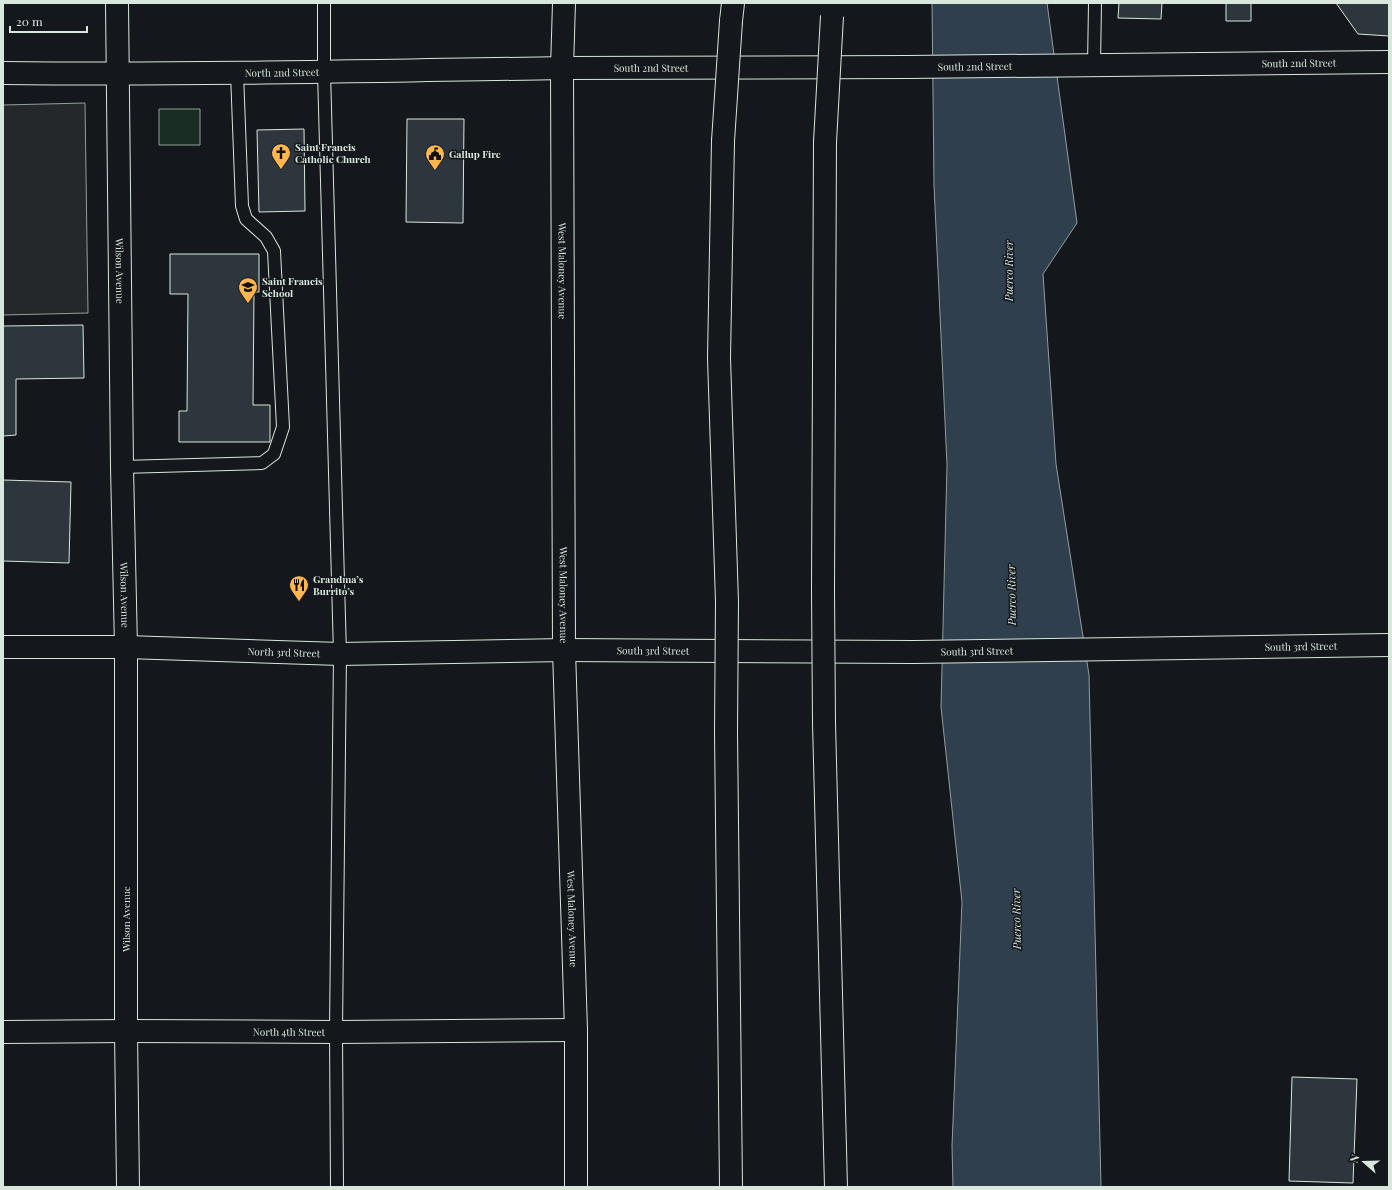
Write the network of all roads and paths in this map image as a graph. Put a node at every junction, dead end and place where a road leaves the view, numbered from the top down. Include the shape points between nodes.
1 (117, 3) edge
2 (324, 3) edge
3 (564, 3) edge
4 (1095, 3) edge
5 (832, 9) edge
6 (732, 12) edge
7 (1389, 62) edge
8 (1089, 64) junction
9 (562, 68) junction
10 (324, 72) junction
11 (3, 73) edge
12 (238, 73) junction
13 (117, 74) junction
14 (122, 467) junction
15 (1389, 645) edge
16 (3, 647) edge
17 (126, 647) junction
18 (564, 650) junction
19 (340, 654) junction
20 (576, 1030) junction
21 (126, 1031) junction
22 (3, 1032) edge
23 (336, 1032) junction
24 (128, 1187) edge
25 (337, 1187) edge
26 (576, 1187) edge
27 (731, 1187) edge
28 (836, 1187) edge

1 - 13 main road, Wilson Avenue
2 - 10 lane
3 - 9 main road, West Maloney Avenue
4 - 8 lane
5 - 28 main road, bridge via 825,142 823,590
6 - 27 main road, bridge via 723,140 719,358 726,602
7 - 8 main road, South 2nd Street
8 - 9 main road, South 2nd Street
9 - 10 main road, North 2nd Street
9 - 18 main road, West Maloney Avenue
10 - 12 main road, North 2nd Street
10 - 19 lane
11 - 13 main road, North 2nd Street
12 - 13 main road, North 2nd Street
12 - 14 lane via 242,206 246,219 266,237 274,251 283,427 274,454 262,463
13 - 14 main road, Wilson Avenue
14 - 17 main road, Wilson Avenue
15 - 18 main road, South 3rd Street via 914,652
16 - 17 main road, North 3rd Street
17 - 19 main road, North 3rd Street
17 - 21 main road, Wilson Avenue
18 - 19 main road, North 3rd Street
18 - 20 main road, West Maloney Avenue
19 - 23 lane
20 - 23 main road, North 4th Street
20 - 26 main road, West Maloney Avenue
21 - 22 main road, North 4th Street
21 - 23 main road, North 4th Street
21 - 24 main road, Wilson Avenue
23 - 25 lane

